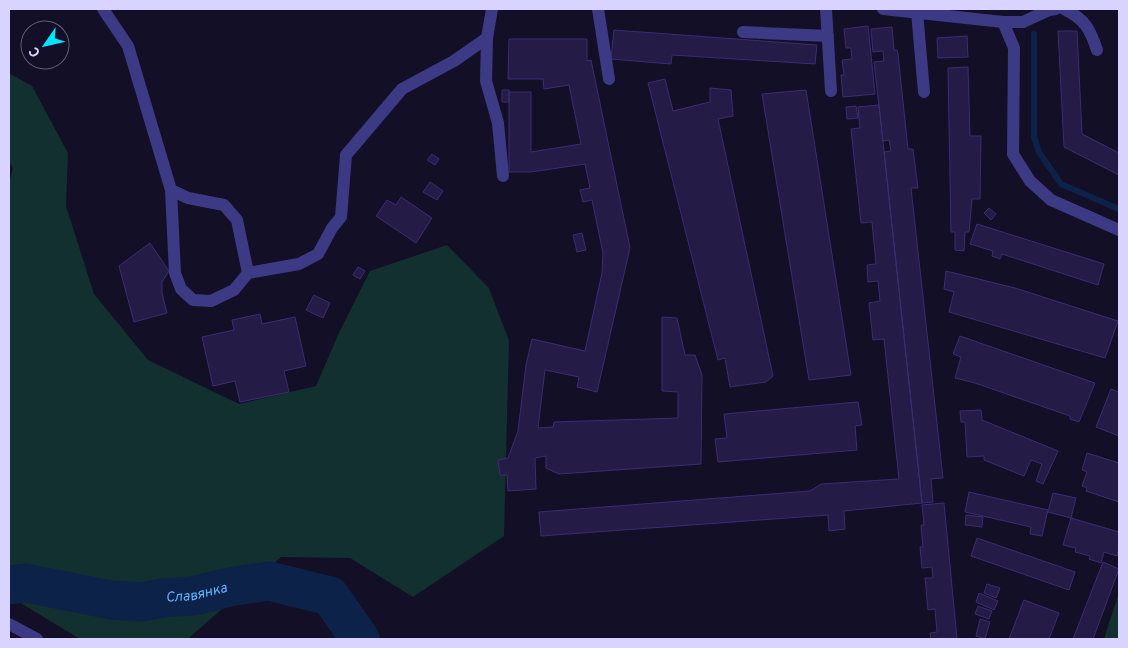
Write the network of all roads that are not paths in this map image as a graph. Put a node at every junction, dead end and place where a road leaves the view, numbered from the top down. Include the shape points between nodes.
1 (103, 9) edge
2 (492, 9) edge
3 (598, 9) edge
4 (826, 9) edge
5 (883, 9) edge
6 (1056, 9) edge
7 (1064, 9) edge
8 (917, 12) junction
9 (1003, 22) junction
10 (743, 32) dead end
11 (828, 36) junction
12 (487, 38) junction
13 (1098, 50) dead end
14 (608, 79) dead end
15 (831, 90) dead end
16 (924, 92) dead end
17 (503, 176) dead end
18 (171, 190) junction
19 (1119, 230) edge
20 (248, 273) junction
21 (9, 624) edge
22 (37, 639) edge

1 - 18 street via 128,46
2 - 12 street
3 - 14 street
4 - 11 street
5 - 8 street
6 - 9 street via 1023,22
7 - 13 street via 1078,16 1091,32
8 - 9 street
8 - 16 street
9 - 19 street via 1014,48 1013,154 1030,181 1051,200
10 - 11 street
11 - 15 street
12 - 17 street via 486,81 498,123
12 - 20 street via 402,90 346,155 341,217 318,254 299,264
18 - 20 street via 188,198 224,206 237,220
18 - 20 street via 175,273 181,289 194,300 212,302 234,290
21 - 22 street

